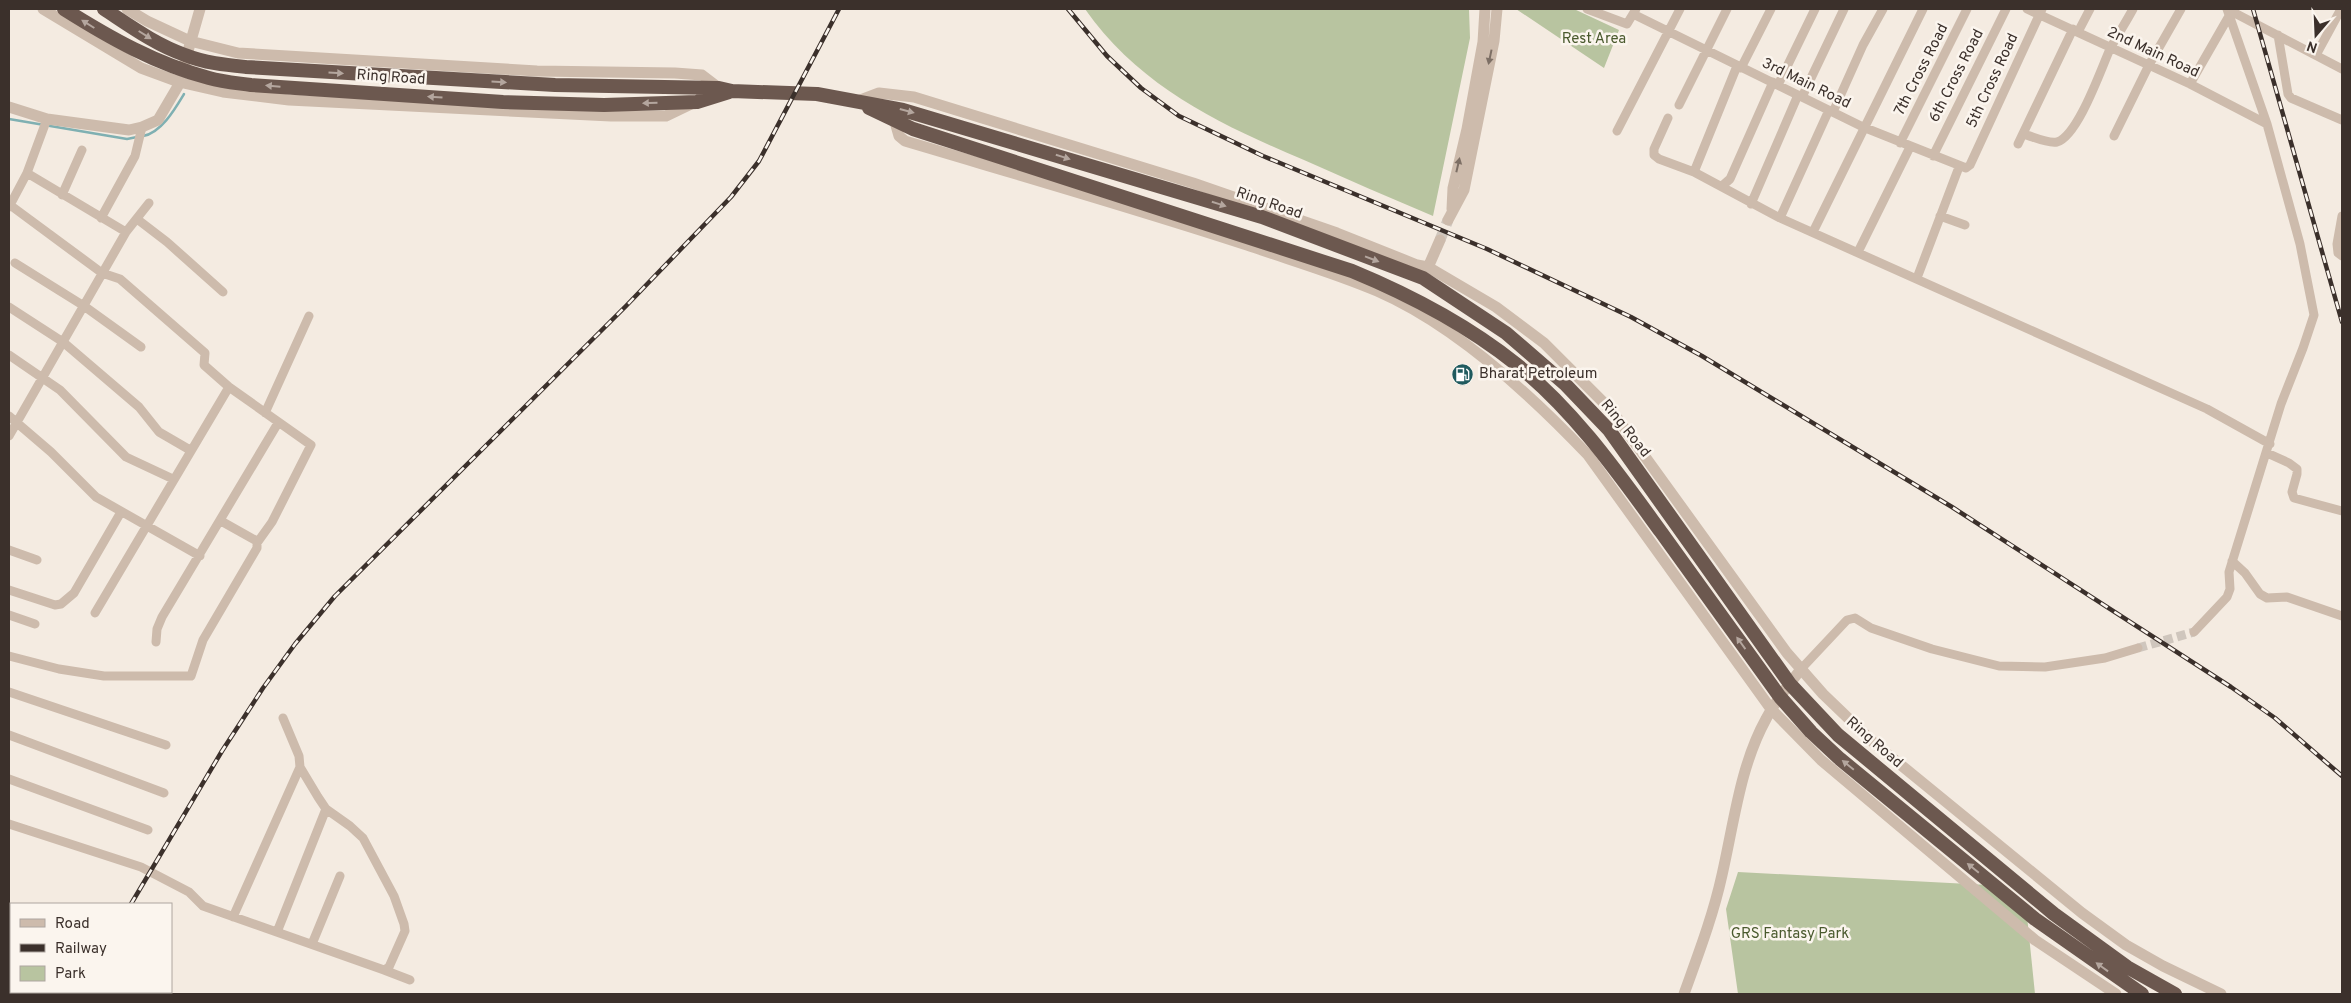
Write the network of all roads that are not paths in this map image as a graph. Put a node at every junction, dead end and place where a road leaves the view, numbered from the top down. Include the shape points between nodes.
1 (43, 9) edge
2 (64, 9) edge
3 (104, 9) edge
4 (127, 9) edge
5 (200, 9) edge
6 (1486, 9) edge
7 (1497, 9) edge
8 (1587, 9) edge
9 (1680, 9) edge
10 (1727, 9) edge
11 (1771, 9) edge
12 (1815, 9) edge
13 (1844, 9) edge
14 (1883, 9) edge
15 (1923, 9) edge
16 (1968, 9) edge
17 (2006, 9) edge
18 (2027, 9) edge
19 (2090, 9) edge
20 (2133, 9) edge
21 (2181, 9) edge
22 (2341, 9) edge
23 (2228, 11) edge
24 (1634, 12) edge
25 (2041, 12) edge
26 (2076, 30) junction
27 (1668, 32) junction
28 (2278, 35) junction
29 (190, 41) junction
30 (2111, 49) junction
31 (1708, 50) junction
32 (185, 55) junction
33 (2316, 55) junction
34 (2149, 65) junction
35 (1739, 67) junction
36 (2342, 69) edge
37 (181, 76) junction
38 (1776, 84) junction
39 (2190, 84) junction
40 (725, 89) junction
41 (1800, 96) junction
42 (842, 99) junction
43 (1679, 105) dead end
44 (9, 110) edge
45 (1831, 111) junction
46 (1668, 118) dead end
47 (2342, 120) edge
48 (895, 122) junction
49 (45, 124) junction
50 (2267, 124) junction
51 (1863, 127) junction
52 (1617, 131) dead end
53 (2023, 134) junction
54 (141, 135) junction
55 (2114, 136) dead end
56 (1900, 143) junction
57 (2018, 144) dead end
58 (1910, 147) junction
59 (82, 150) dead end
60 (1933, 156) junction
61 (1958, 167) junction
62 (1694, 172) junction
63 (27, 173) junction
64 (1722, 186) junction
65 (62, 195) junction
66 (148, 203) dead end
67 (1751, 204) junction
68 (9, 206) edge
69 (1940, 216) junction
70 (2342, 216) edge
71 (101, 218) junction
72 (1780, 218) junction
73 (137, 219) junction
74 (1965, 225) dead end
75 (126, 232) junction
76 (1813, 232) junction
77 (1440, 240) tunnel mouth
78 (1858, 252) junction
79 (2342, 256) edge
80 (15, 263) dead end
81 (102, 273) junction
82 (1426, 273) junction
83 (1917, 278) junction
84 (223, 292) dead end
85 (84, 306) junction
86 (9, 307) edge
87 (309, 316) dead end
88 (63, 342) junction
89 (141, 347) dead end
90 (9, 355) edge
91 (42, 378) junction
92 (229, 387) junction
93 (265, 413) junction
94 (9, 416) edge
95 (17, 422) junction
96 (278, 423) junction
97 (9, 436) edge
98 (2268, 448) junction
99 (190, 450) junction
100 (174, 479) junction
101 (2342, 511) edge
102 (121, 512) junction
103 (221, 521) junction
104 (148, 525) junction
105 (257, 543) junction
106 (9, 550) edge
107 (200, 556) junction
108 (37, 560) dead end
109 (2232, 561) junction
110 (9, 590) edge
111 (95, 613) dead end
112 (9, 615) edge
113 (2342, 616) edge
114 (35, 624) dead end
115 (2194, 632) tunnel mouth
116 (156, 642) dead end
117 (2138, 648) tunnel mouth
118 (9, 656) edge
119 (1802, 670) junction
120 (1790, 684) junction
121 (9, 692) edge
122 (1780, 697) junction
123 (1771, 709) junction
124 (283, 718) dead end
125 (9, 735) edge
126 (166, 745) dead end
127 (300, 767) junction
128 (9, 779) edge
129 (164, 792) dead end
130 (326, 809) junction
131 (9, 824) edge
132 (148, 830) dead end
133 (340, 876) dead end
134 (233, 917) junction
135 (277, 932) junction
136 (312, 944) junction
137 (384, 970) junction
138 (410, 980) dead end
139 (1684, 994) edge
140 (2116, 994) edge
141 (2142, 994) edge
142 (2175, 994) edge
143 (2221, 994) edge

1 - 37 street via 141,68
37 -> 2 highway, Ring Road
3 -> 32 highway, Ring Road via 153,40
4 - 29 street
5 - 29 street
7 -> 6 street via 1494,41 1468,174 1464,190 1450,216 1483,42
8 - 24 street via 1627,24
9 - 27 street
10 - 31 street
11 - 35 street
12 - 38 street
13 - 41 street
14 - 45 street
15 - 51 street
16 - 56 street, 7th Cross Road
17 - 60 street, 6th Cross Road
18 - 25 street, 2nd Main Road
19 - 26 street
20 - 30 street
21 - 34 street
22 - 33 street
23 - 28 street
23 - 39 street
23 - 50 street
24 - 27 street, 3rd Main Road
25 - 26 street, 2nd Main Road
25 - 61 street, 5th Cross Road via 1970,165
26 - 30 street, 2nd Main Road
26 - 53 street
27 - 31 street, 3rd Main Road
27 - 52 street
28 - 33 street
28 - 47 street via 2291,98
29 - 32 street
29 - 40 street via 238,53 537,71 702,75
30 - 34 street, 2nd Main Road
30 - 53 street via 2080,118 2058,142
31 - 35 street, 3rd Main Road
31 - 43 street
32 - 37 street
32 -> 40 highway, Ring Road via 246,68 554,85
33 - 36 street
34 - 39 street, 2nd Main Road
34 - 55 street
35 - 38 street, 3rd Main Road
35 - 62 street
37 - 40 highway, Ring Road via 503,102 604,105 697,102
37 - 54 street via 158,120
38 - 41 street, 3rd Main Road
38 - 64 street via 1730,179
39 - 50 street, 2nd Main Road
40 - 42 highway, Ring Road via 817,94
41 - 45 street, 3rd Main Road
41 - 67 street
42 - 48 highway, Ring Road via 871,108
42 - 82 highway, Ring Road via 903,110 1262,217
44 - 49 street
45 - 51 street, 3rd Main Road
45 - 72 street
46 - 62 street via 1654,154 1659,159
122 -> 48 highway, Ring Road via 1595,444 1516,364 1466,328 1416,299 1352,271
48 - 123 street via 899,136 905,141 1278,256 1378,291 1437,324 1508,378 1588,455
49 - 54 street via 129,130
49 - 63 street
50 - 98 street via 2300,244 2314,315 2280,404
51 - 56 street, 3rd Main Road
51 - 76 street
53 - 57 street
54 - 71 street via 135,156
56 - 58 street, 3rd Main Road
58 - 60 street, 3rd Main Road
58 - 78 street
59 - 65 street
60 - 61 street, 3rd Main Road
61 - 69 street
62 - 64 street
63 - 65 street
63 - 68 street
64 - 67 street
65 - 71 street
66 - 73 street
67 - 72 street
68 - 81 street
69 - 74 street
69 - 83 street
70 - 79 street via 2337,244 2338,253
71 - 75 street
72 - 76 street
73 - 75 street
73 - 84 street
75 - 81 street
76 - 78 street
77 - 82 street
78 - 83 street
80 - 85 street
81 - 85 street
81 - 92 street via 120,279 204,353 204,364
82 - 119 street via 1496,307 1544,343 1612,410 1786,653
82 - 120 highway, Ring Road via 1506,333 1565,384 1609,430
83 - 98 street via 2207,410
85 - 88 street
85 - 89 street
86 - 88 street
87 - 93 street
88 - 91 street
88 - 99 street via 139,407 159,432
90 - 91 street
91 - 95 street
91 - 100 street via 60,390 126,457
92 - 93 street
92 - 99 street
93 - 96 street
94 - 95 street
95 - 97 street
95 - 102 street via 96,497
96 - 103 street
96 - 105 street via 310,443 311,448 272,522
98 - 101 street via 2297,469 2292,492 2294,498
98 - 109 street
99 - 100 street
100 - 104 street
102 - 104 street
102 - 110 street via 74,593 61,604 55,605
103 - 105 street
103 - 107 street
104 - 107 street
104 - 111 street
105 - 118 street via 203,640 191,676 104,676
106 - 108 street
107 - 116 street via 162,617
109 - 113 street via 2267,598 2287,597
109 - 115 street via 2227,597
112 - 114 street
117 - 119 street via 2105,658 2016,668 1932,649 1871,628 1855,618 1847,620
119 - 120 street
119 - 143 street via 1874,743 2082,913 2141,953
120 - 122 street
120 - 142 highway, Ring Road via 1838,736 2054,914 2127,966
121 - 126 street
122 - 123 street
141 -> 122 highway, Ring Road via 2035,919 1848,765 1811,732
123 - 139 street via 1739,794 1710,918
123 - 140 street via 1821,760 2035,940
124 - 127 street via 299,756
125 - 129 street
127 - 130 street
127 - 134 street
128 - 132 street
130 - 135 street
130 - 137 street via 363,838 401,913 405,932 389,967
131 - 134 street via 141,867 189,892 203,906
133 - 136 street
134 - 135 street
135 - 136 street
136 - 137 street
137 - 138 street

